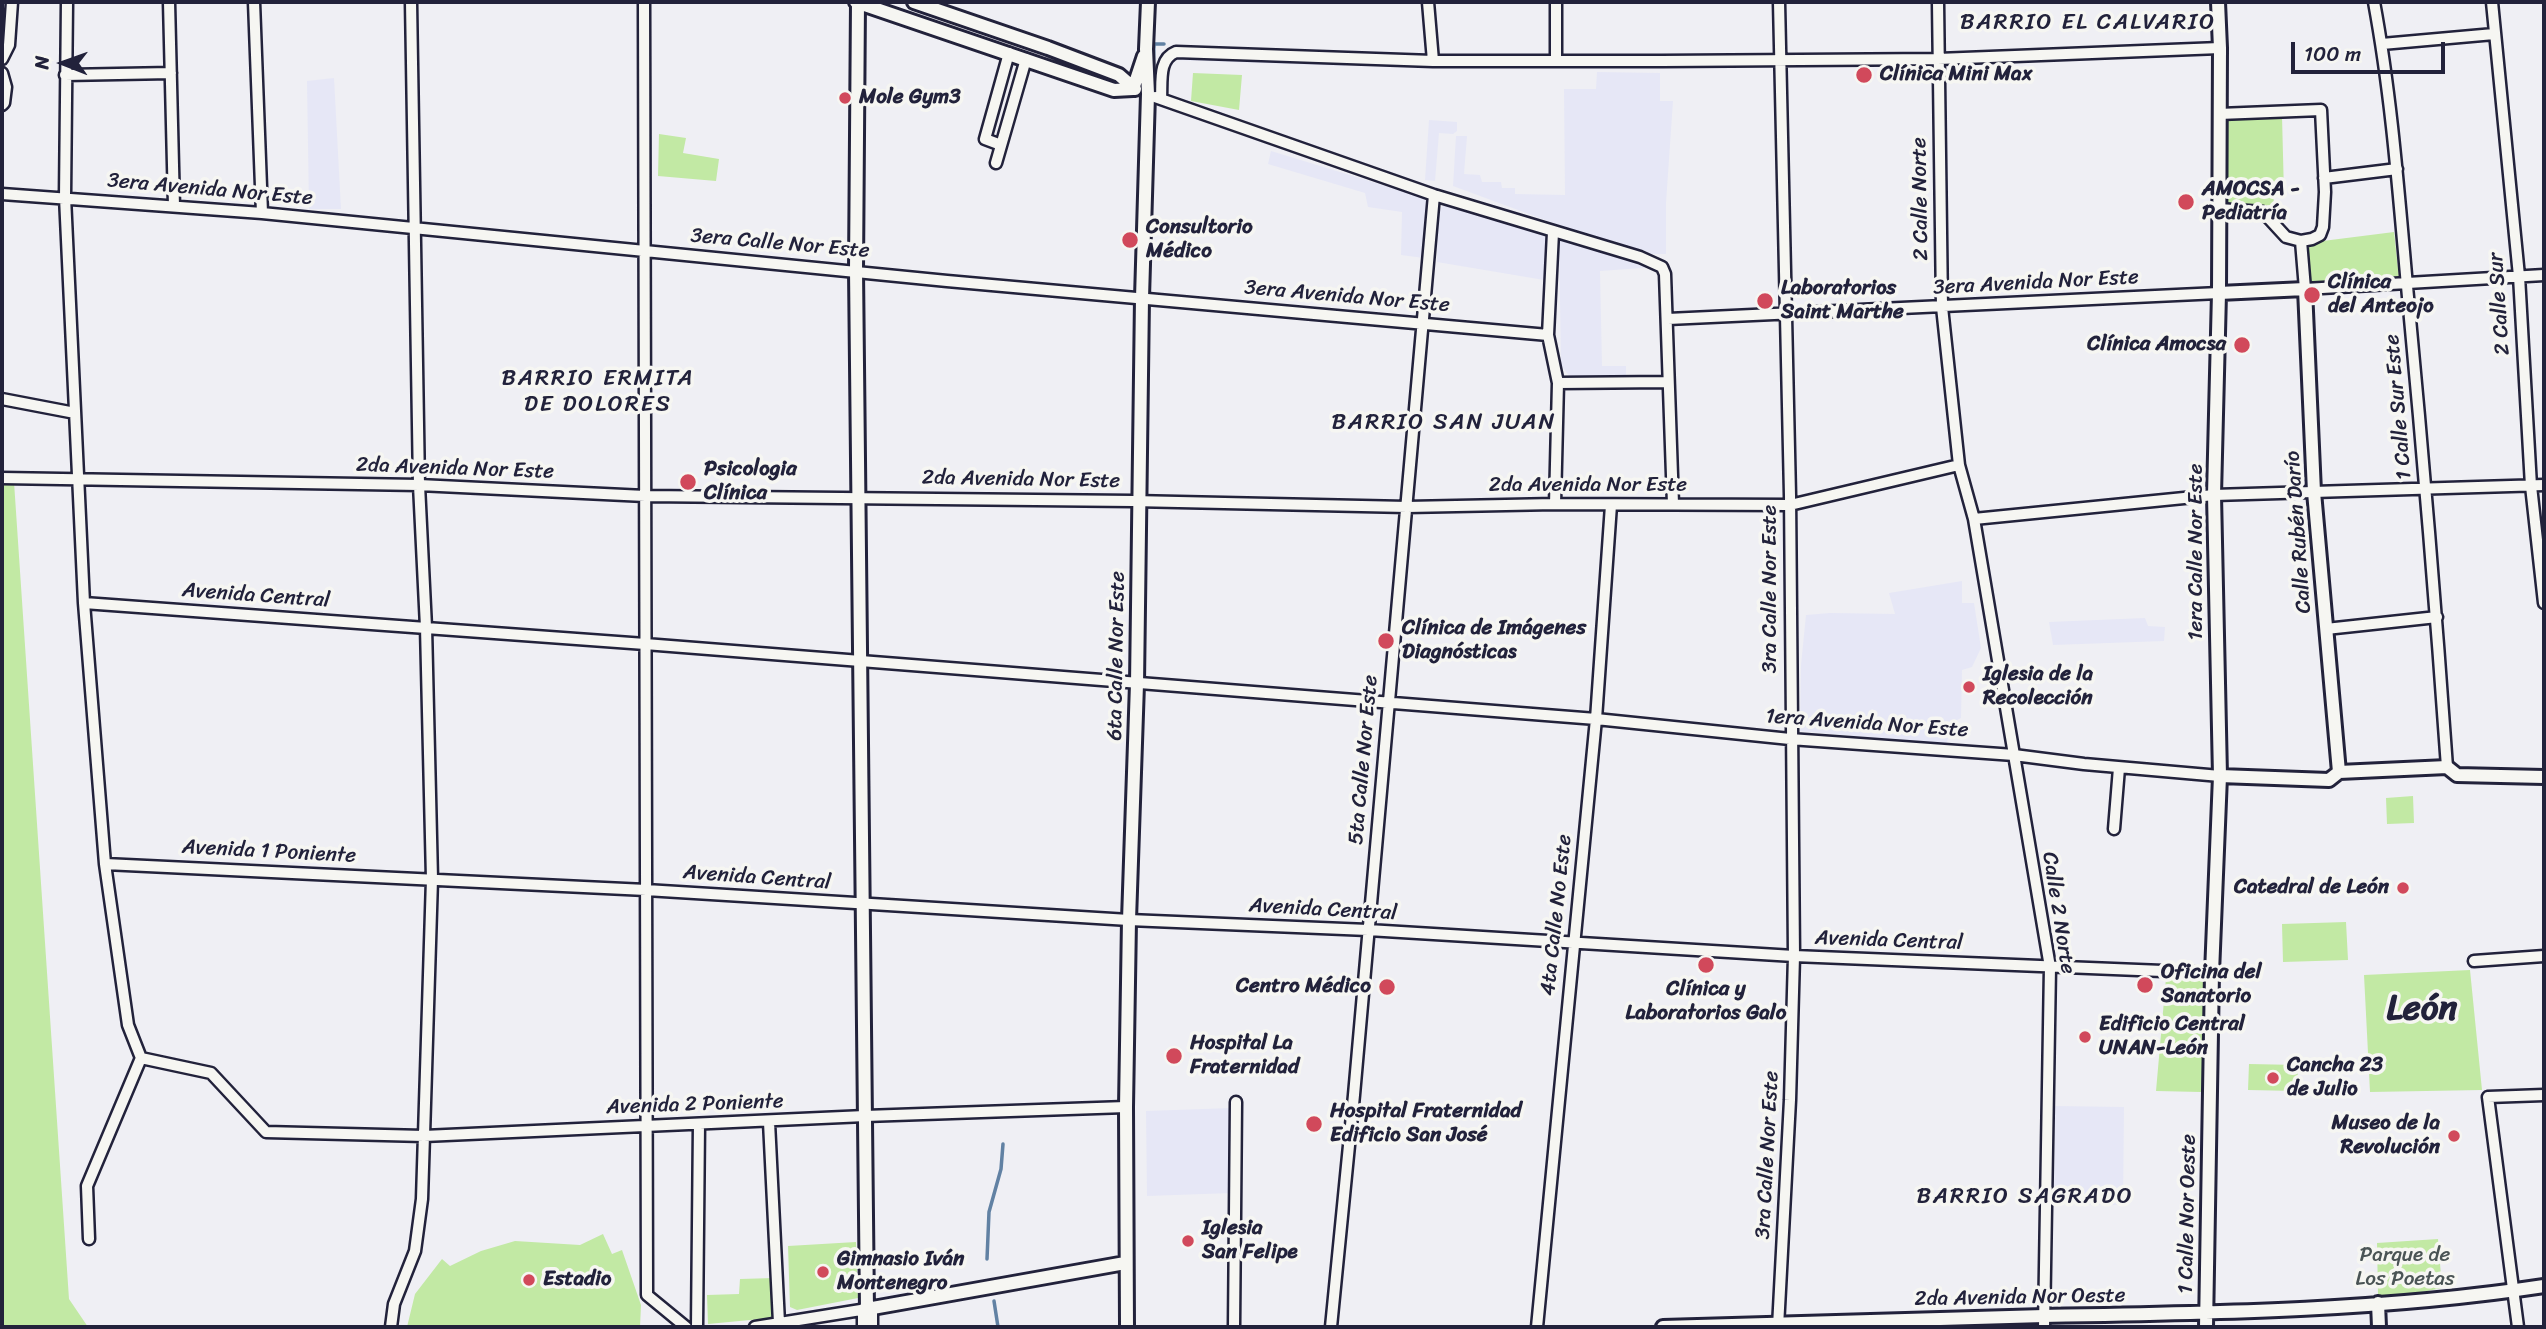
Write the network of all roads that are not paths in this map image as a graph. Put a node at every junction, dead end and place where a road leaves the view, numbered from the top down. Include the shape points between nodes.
1 (12, 2) edge
2 (66, 2) edge
3 (169, 2) edge
4 (254, 2) edge
5 (411, 2) edge
6 (644, 2) edge
7 (857, 2) edge
8 (914, 2) edge
9 (1148, 2) edge
10 (1428, 2) edge
11 (1556, 2) edge
12 (1779, 2) edge
13 (1938, 2) edge
14 (2218, 2) edge
15 (2374, 2) edge
16 (2491, 2) edge
17 (966, 19) junction
18 (2494, 34) junction
19 (959, 36) junction
20 (2382, 44) junction
21 (1048, 48) junction
22 (2220, 48) junction
23 (1146, 49) junction
24 (1009, 53) junction
25 (1938, 58) junction
26 (1026, 59) junction
27 (2, 60) edge
28 (1556, 60) junction
29 (1781, 60) junction
30 (1433, 61) junction
31 (1041, 64) junction
32 (2, 73) edge
33 (171, 74) junction
34 (65, 75) junction
35 (1133, 89) junction
36 (1148, 94) junction
37 (1161, 99) junction
38 (2, 105) edge
39 (2219, 114) junction
40 (1001, 145) junction
41 (996, 163) dead end
42 (2397, 169) junction
43 (2324, 178) junction
44 (2, 194) edge
45 (1434, 195) junction
46 (65, 197) junction
47 (174, 206) junction
48 (2219, 209) junction
49 (261, 213) junction
50 (415, 228) junction
51 (1553, 232) junction
52 (2301, 241) junction
53 (644, 250) junction
54 (856, 271) junction
55 (2544, 275) edge
56 (2519, 276) junction
57 (2407, 283) junction
58 (2305, 289) junction
59 (2218, 293) junction
60 (1142, 298) junction
61 (1942, 307) junction
62 (1784, 315) junction
63 (1668, 319) junction
64 (1423, 322) junction
65 (1548, 335) junction
66 (1667, 382) junction
67 (1558, 383) junction
68 (2, 400) edge
69 (75, 413) junction
70 (1959, 465) junction
71 (2, 478) edge
72 (78, 480) junction
73 (419, 485) junction
74 (2544, 485) edge
75 (2531, 486) junction
76 (2426, 488) junction
77 (2314, 492) junction
78 (2214, 495) junction
79 (645, 496) junction
80 (859, 498) junction
81 (1139, 501) junction
82 (1555, 504) junction
83 (1673, 504) junction
84 (1611, 505) junction
85 (1790, 505) junction
86 (1407, 507) junction
87 (1973, 519) junction
88 (84, 603) junction
89 (2544, 603) edge
90 (2437, 617) junction
91 (426, 627) junction
92 (2326, 629) junction
93 (645, 644) junction
94 (860, 662) junction
95 (1137, 684) junction
96 (1389, 704) junction
97 (1596, 719) junction
98 (1790, 739) junction
99 (2014, 755) junction
100 (2447, 767) junction
101 (2119, 768) junction
102 (2339, 772) junction
103 (2220, 776) junction
104 (2544, 777) edge
105 (2114, 829) dead end
106 (104, 864) junction
107 (432, 880) junction
108 (646, 890) junction
109 (863, 904) junction
110 (1129, 920) junction
111 (1368, 930) junction
112 (1574, 942) junction
113 (1794, 956) junction
114 (2544, 956) edge
115 (2474, 961) dead end
116 (2050, 967) junction
117 (2212, 973) junction
118 (141, 1058) junction
119 (2544, 1095) edge
120 (2209, 1101) joint
121 (1237, 1102) dead end
122 (1126, 1107) junction
123 (865, 1116) junction
124 (769, 1122) junction
125 (699, 1124) junction
126 (647, 1126) junction
127 (424, 1136) junction
128 (89, 1239) dead end
129 (1125, 1263) junction
130 (2544, 1286) edge
131 (2514, 1290) junction
132 (2378, 1303) junction
133 (868, 1309) junction
134 (2206, 1321) edge
135 (2044, 1322) edge
136 (779, 1323) junction
137 (1778, 1325) edge
138 (391, 1327) edge
139 (686, 1327) edge
140 (697, 1327) edge
141 (755, 1327) edge
142 (863, 1327) edge
143 (872, 1327) edge
144 (1127, 1327) edge
145 (1234, 1327) edge
146 (1331, 1327) edge
147 (1537, 1327) edge
148 (1663, 1327) edge
149 (2379, 1327) edge
150 (2518, 1327) edge

1 - 27 street via 9,46
2 - 34 street
3 - 33 street
4 - 49 street
5 - 50 street
6 - 53 street
7 - 19 street
7 - 54 street
8 - 17 street
9 - 23 street, 6ta Calle Nor Este
10 - 30 street
11 - 28 street
12 - 29 street
13 - 25 street, 2 Calle Norte
14 - 22 street, 1era Calle Nor Este
15 - 20 street, 1 Calle Sur Este
16 - 18 street, 2 Calle Sur
17 - 19 street
17 - 21 street
18 - 20 street
18 - 56 street, 2 Calle Sur
19 - 24 street
20 - 42 street, 1 Calle Sur Este
21 - 31 street
21 - 35 street via 1119,75
22 - 25 street
22 - 39 street, 1era Calle Nor Este
23 - 35 street, 6ta Calle Nor Este
23 - 36 street, 6ta Calle Nor Este
24 - 26 street
24 - 40 street via 985,139
25 - 29 street
25 - 61 street, 2 Calle Norte
26 - 31 street
26 - 40 street
28 - 29 street
28 - 30 street
29 - 62 street, 3ra Calle Nor Este
30 - 37 street via 1176,52 1167,57 1163,67
31 - 35 street via 1114,90
32 - 38 street via 6,87
33 - 34 street
33 - 47 street
34 - 46 street
35 - 36 street
36 - 37 street
36 - 60 street, 6ta Calle Nor Este
37 - 45 street
39 - 43 street via 2321,110
39 - 48 street, 1era Calle Nor Este
40 - 41 street
42 - 43 street
42 - 57 street, 1 Calle Sur Este
43 - 52 street via 2323,227 2320,235
44 - 46 street, 3era Avenida Nor Este
45 - 51 street
45 - 64 street, 5ta Calle Nor Este
46 - 47 street, 3era Avenida Nor Este
46 - 69 street
47 - 49 street, 3era Avenida Nor Este
48 - 52 street via 2263,212 2286,237
48 - 59 street, 1era Calle Nor Este
49 - 50 street, 3era Avenida Nor Este
50 - 53 street, 3era Calle Nor Este
50 - 73 street
51 - 63 street via 1662,267
51 - 65 street
52 - 58 street
53 - 54 street, 3era Calle Nor Este
53 - 79 street
54 - 60 street, 3era Calle Nor Este
54 - 80 street
55 - 56 street, 3era Avenida Nor Este
56 - 57 street, 3era Avenida Nor Este
56 - 75 street, 2 Calle Sur
57 - 58 street, 3era Avenida Nor Este
57 - 76 street, 1 Calle Sur Este
58 - 59 street, 3era Avenida Nor Este
58 - 77 street, Calle Rubén Darío
59 - 61 street, 3era Avenida Nor Este
59 - 78 street, 1era Calle Nor Este
60 - 64 street, 3era Avenida Nor Este
60 - 81 street, 6ta Calle Nor Este
61 - 62 street, 3era Avenida Nor Este
61 - 70 street, 2 Calle Norte
62 - 63 street, 3era Avenida Nor Este
62 - 85 street, 3ra Calle Nor Este
63 - 66 street
64 - 65 street, 3era Avenida Nor Este
64 - 86 street, 5ta Calle Nor Este
65 - 67 street
66 - 67 street
66 - 83 street
67 - 82 street
68 - 69 street
69 - 72 street
70 - 85 street, 2da Avenida Nor Este
70 - 87 street, 2 Calle Norte
71 - 72 street, 2da Avenida Nor Este
72 - 73 street, 2da Avenida Nor Este
72 - 88 street
73 - 79 street, 2da Avenida Nor Este
73 - 91 street
74 - 75 street
75 - 76 street
75 - 89 street, 2 Calle Sur
76 - 77 street
76 - 90 street, 1 Calle Sur Este
77 - 78 street
77 - 92 street, Calle Rubén Darío
78 - 87 street
78 - 103 street, 1era Calle Nor Este
79 - 80 street, 2da Avenida Nor Este
79 - 93 street
80 - 81 street, 2da Avenida Nor Este
80 - 94 street
81 - 86 street, 2da Avenida Nor Este
81 - 95 street, 6ta Calle Nor Este
82 - 84 street, 2da Avenida Nor Este
82 - 86 street, 2da Avenida Nor Este
83 - 84 street, 2da Avenida Nor Este
83 - 85 street, 2da Avenida Nor Este
84 - 97 street, 4ta Calle No Este
85 - 98 street, 3ra Calle Nor Este
86 - 96 street, 5ta Calle Nor Este
87 - 99 street, Calle 2 Norte
88 - 91 street, Avenida Central
88 - 106 street
90 - 92 street
90 - 100 street, 1 Calle Sur Este
91 - 93 street, Avenida Central
91 - 107 street
92 - 102 street, Calle Rubén Darío
93 - 94 street, Avenida Central
93 - 108 street
94 - 95 street, Avenida Central
94 - 109 street
95 - 96 street, Avenida Central
95 - 110 street, 6ta Calle Nor Este
96 - 97 street, 1era Avenida Nor Este
96 - 111 street, 5ta Calle Nor Este
97 - 98 street, 1era Avenida Nor Este
97 - 112 street, 4ta Calle No Este
98 - 99 street, 1era Avenida Nor Este
98 - 113 street, 3ra Calle Nor Este
99 - 101 street, 1era Avenida Nor Este
99 - 116 street, Calle 2 Norte
100 - 102 street, 1era Avenida Nor Este
100 - 104 street, 1era Avenida Nor Este via 2457,775
101 - 103 street, 1era Avenida Nor Este
101 - 105 street
102 - 103 street, 1era Avenida Nor Este via 2329,780
103 - 117 street, 1era Calle Nor Este
106 - 107 street, Avenida 1 Poniente
106 - 118 street via 128,1025
107 - 108 street, Avenida Central
107 - 127 street
108 - 109 street, Avenida Central
108 - 126 street
109 - 110 street, Avenida Central
109 - 123 street
110 - 111 street, Avenida Central
110 - 122 street, 6ta Calle Nor Este
111 - 112 street, Avenida Central
111 - 146 street, 5ta Calle Nor Este
112 - 113 street, Avenida Central
112 - 147 street, 4ta Calle No Este
113 - 116 street, Avenida Central
113 - 137 street, 3ra Calle Nor Este
114 - 115 street
116 - 117 street, Avenida Central
116 - 135 street, Calle 2 Norte
117 - 120 street, 1era Calle Nor Este
118 - 127 street, Avenida 2 Poniente via 211,1073 266,1132
118 - 128 street via 88,1186
119 - 131 street via 2488,1097
120 - 134 street, 1 Calle Nor Oeste
121 - 145 street
122 - 123 street, Avenida 2 Poniente
122 - 129 street, 6ta Calle Nor Este
123 - 124 street, Avenida 2 Poniente
123 - 133 street
124 - 125 street, Avenida 2 Poniente
124 - 136 street
125 - 126 street, Avenida 2 Poniente
125 - 140 street
126 - 127 street, Avenida 2 Poniente
126 - 139 street via 647,1295
127 - 138 street via 415,1251 394,1304
129 - 133 street
129 - 144 street, 6ta Calle Nor Este
130 - 131 street, 2da Avenida Nor Oeste
131 - 132 street, 2da Avenida Nor Oeste
131 - 150 street
132 - 134 street, 2da Avenida Nor Oeste
132 - 149 street
133 - 136 street
133 - 142 street
133 - 143 street
134 - 135 street, 2da Avenida Nor Oeste
135 - 137 street, 2da Avenida Nor Oeste
136 - 141 street
137 - 148 street, 2da Avenida Nor Oeste

